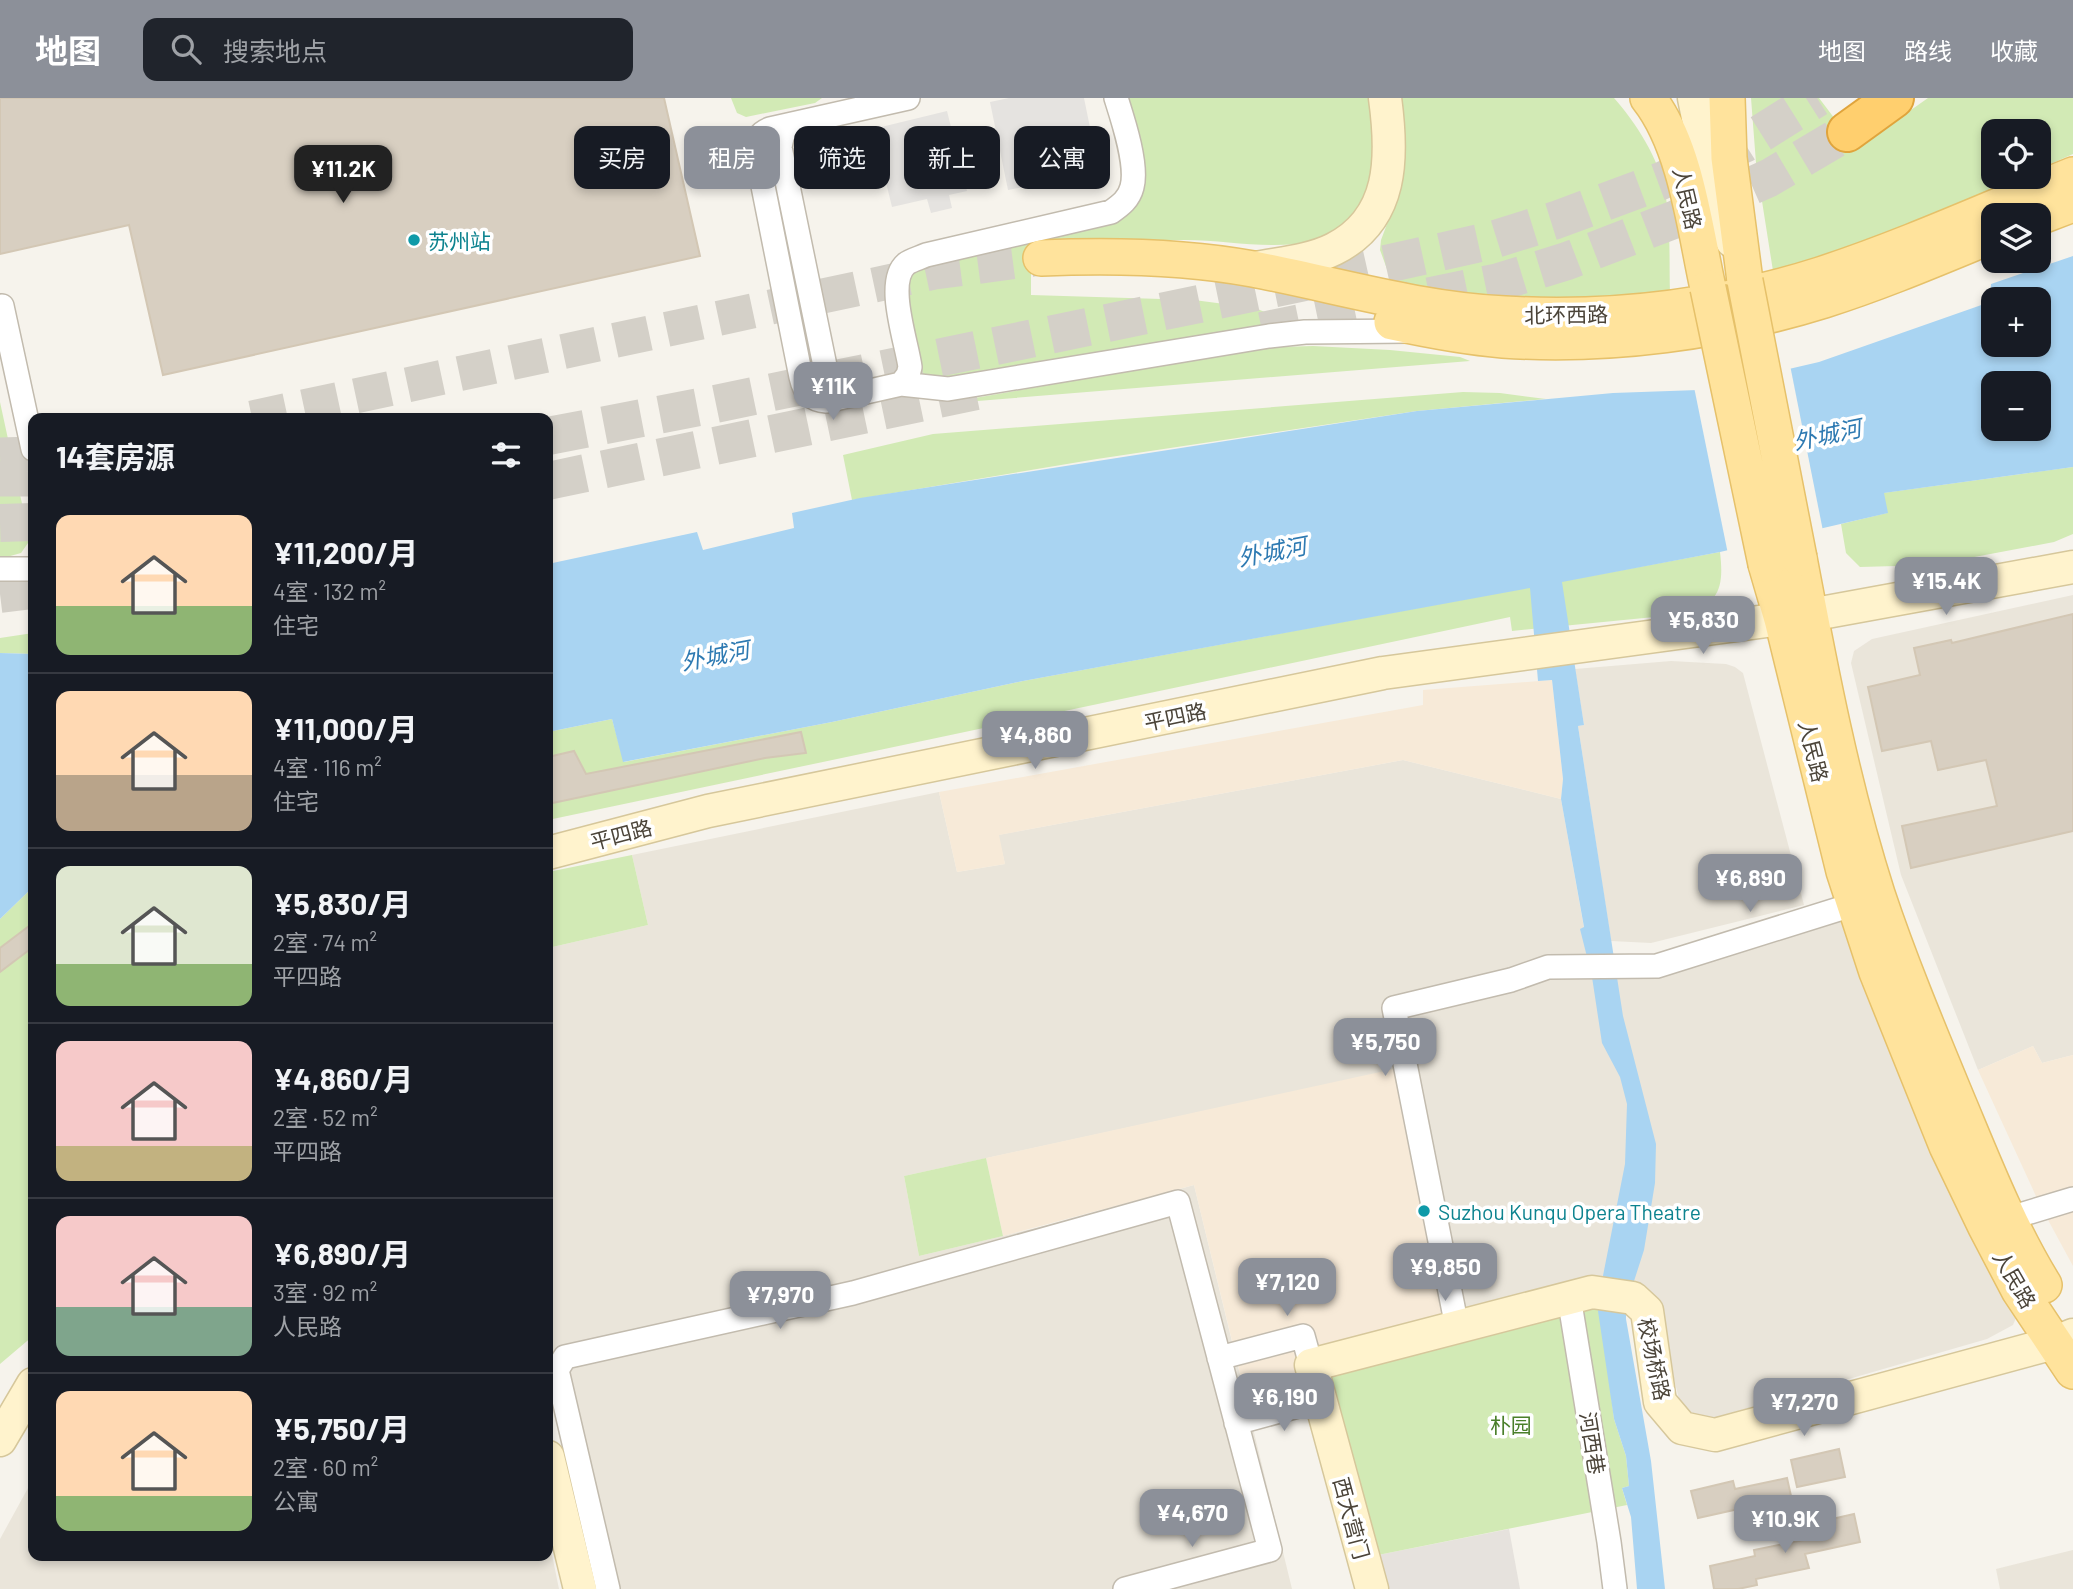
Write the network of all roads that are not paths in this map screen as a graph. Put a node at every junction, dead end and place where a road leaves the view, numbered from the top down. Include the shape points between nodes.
1 (908, 98) edge
2 (1385, 98) edge
3 (1648, 98) edge
4 (1695, 98) edge
5 (1727, 98) edge
6 (1894, 98) edge
7 (1119, 104) edge
8 (1847, 132) tunnel mouth
9 (2073, 175) edge
10 (2073, 204) edge
11 (2051, 212) edge
12 (1981, 240) edge
13 (1251, 268) junction
14 (1743, 275) junction
15 (0, 307) edge
16 (1437, 331) junction
17 (901, 384) junction
18 (28, 426) edge
19 (1782, 561) junction
20 (2073, 567) edge
21 (0, 569) edge
22 (28, 569) edge
23 (1796, 617) junction
24 (553, 852) edge
25 (1855, 904) junction
26 (2073, 1199) edge
27 (2010, 1218) junction
28 (1581, 1295) junction
29 (1457, 1327) junction
30 (2067, 1337) edge
31 (1219, 1358) junction
32 (1311, 1365) junction
33 (2073, 1371) edge
34 (28, 1392) edge
35 (1320, 1400) junction
36 (1236, 1423) junction
37 (0, 1440) edge
38 (553, 1478) edge
39 (580, 1589) edge
40 (608, 1589) edge
41 (1125, 1589) edge
42 (1372, 1589) edge
43 (1615, 1589) edge

1 - 17 street via 764,131 756,149 802,383 811,398 832,400
2 - 13 street via 1390,158 1372,218 1332,250
3 - 19 main road, 人民路, bridge via 1678,157 1708,288
4 - 14 street via 1713,192
5 - 14 main road, 人民路 via 1728,148
6 - 8 highway
7 - 17 street via 1132,166 1133,186 1125,202 1111,212 926,255 900,271 896,290 909,367
9 - 13 main road, 北环西路 via 1820,275 1663,310 1503,314 1448,309
10 - 11 main road
12 - 16 main road, 北环西路 via 1825,299 1730,324 1668,334 1564,340 1503,340
13 - 16 main road, 北环西路 via 1149,257 1042,269 1250,291
14 - 19 main road, 人民路, bridge
15 - 18 street
16 - 17 street via 1305,332 948,389
19 - 23 main road, 人民路
20 - 23 street, 平四路
21 - 22 street
23 - 24 street, 平四路 via 1383,673 708,811
23 - 25 main road, 人民路 via 1834,831
23 - 27 main road, 人民路 via 1878,895 1931,1039
25 - 29 street via 1657,966 1548,967 1394,1008
25 - 30 main road, 人民路 via 1877,972 1947,1146 2013,1279
26 - 27 street
27 - 30 main road, 人民路
28 - 29 street, 校场桥路
28 - 30 street, 校场桥路 via 1633,1298 1647,1311 1660,1402 1682,1428 1715,1435
28 - 43 street, 河西巷
29 - 32 street, 校场桥路
30 - 33 main road, 人民路
31 - 32 street via 1303,1336
31 - 36 street
31 - 40 street via 1178,1202 853,1293 565,1357 557,1370
32 - 35 street, 西大营门
34 - 37 street
35 - 36 street
35 - 42 street, 西大营门
36 - 41 street via 1270,1550
38 - 39 street

